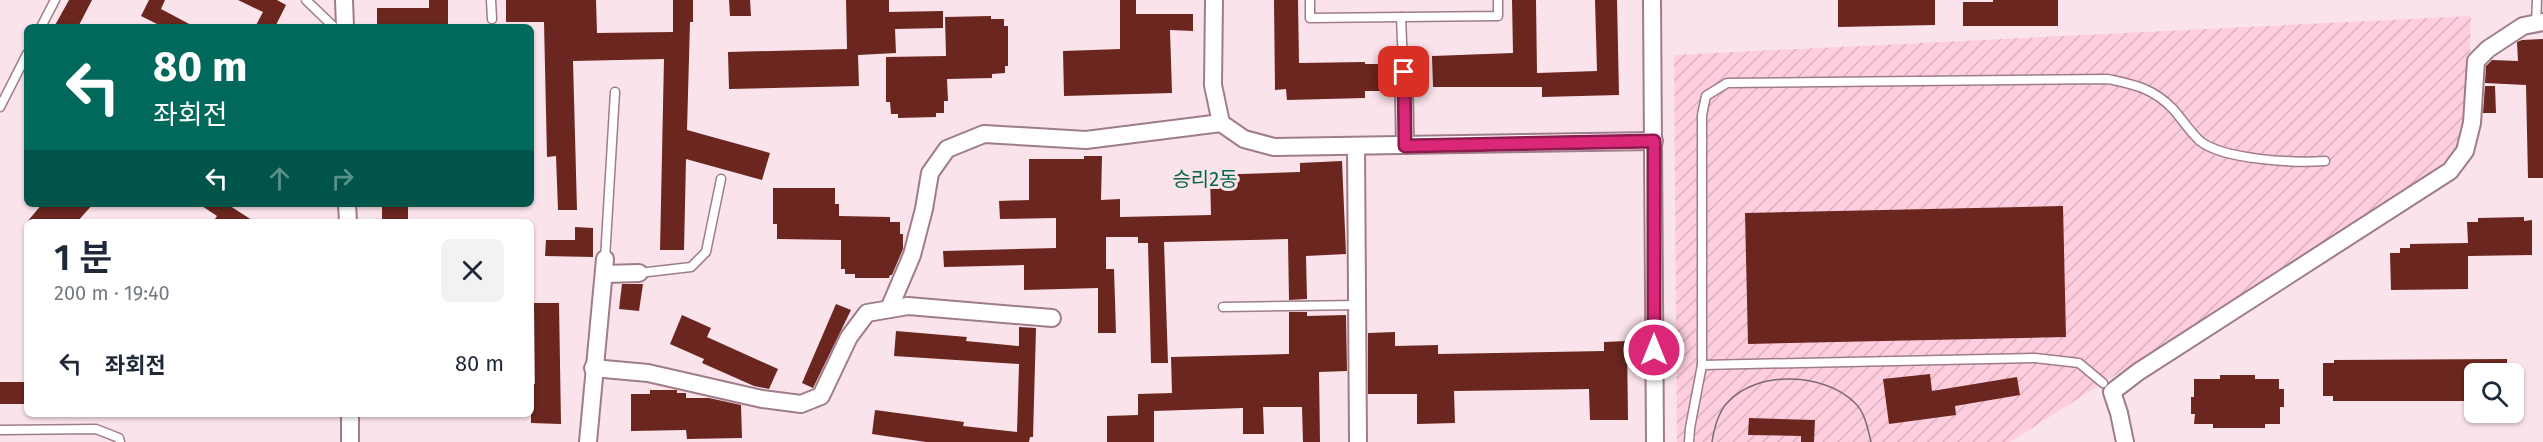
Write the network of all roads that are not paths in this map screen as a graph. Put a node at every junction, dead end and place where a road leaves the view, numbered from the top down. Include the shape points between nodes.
1 (55, 0) edge
2 (306, 0) edge
3 (344, 0) edge
4 (492, 0) edge
5 (1214, 0) edge
6 (1310, 0) edge
7 (1498, 0) edge
8 (1652, 0) edge
9 (2537, 0) edge
10 (1401, 17) junction
11 (492, 19) dead end
12 (2539, 23) edge
13 (43, 24) edge
14 (331, 24) edge
15 (345, 24) edge
16 (24, 60) edge
17 (1404, 90) joint
18 (615, 92) dead end
19 (0, 107) edge
20 (1221, 123) junction
21 (1654, 141) junction
22 (1356, 146) junction
23 (1405, 146) junction
24 (2325, 161) dead end
25 (721, 179) dead end
26 (605, 267) junction
27 (639, 273) joint
28 (1357, 304) junction
29 (1223, 307) dead end
30 (889, 309) junction
31 (1052, 318) dead end
32 (1702, 365) junction
33 (593, 368) junction
34 (2108, 388) junction
35 (350, 417) edge
36 (0, 430) edge
37 (120, 442) edge
38 (350, 442) edge
39 (588, 442) edge
40 (1358, 442) edge
41 (1655, 442) edge
42 (1689, 442) edge
43 (2125, 442) edge

1 - 13 lane
2 - 14 lane
3 - 15 street
4 - 11 lane
5 - 20 street via 1213,86
6 - 10 lane via 1310,18
7 - 10 lane via 1498,16
8 - 21 street
9 - 12 lane
10 - 17 lane
12 - 34 street via 2523,26 2476,61 2472,123 2465,152 2450,171
16 - 19 lane
17 - 23 street
18 - 26 lane
20 - 22 street via 1244,139 1274,147
20 - 30 street via 1086,140 984,134 947,149 930,172 912,255
21 - 23 street
21 - 41 street
22 - 23 street
22 - 28 street
24 - 32 lane via 2220,153 2200,141 2172,108 2146,88 2108,79 1727,83 1706,96 1702,115
25 - 27 lane via 706,252 691,267
26 - 27 street
26 - 33 street
28 - 29 lane
28 - 40 street
30 - 31 street via 908,306
30 - 33 street via 867,314 849,337 821,396 801,404 648,373
32 - 34 lane via 2035,358 2079,363
32 - 42 lane
33 - 39 street
34 - 43 street
35 - 38 street
36 - 37 lane via 96,429

